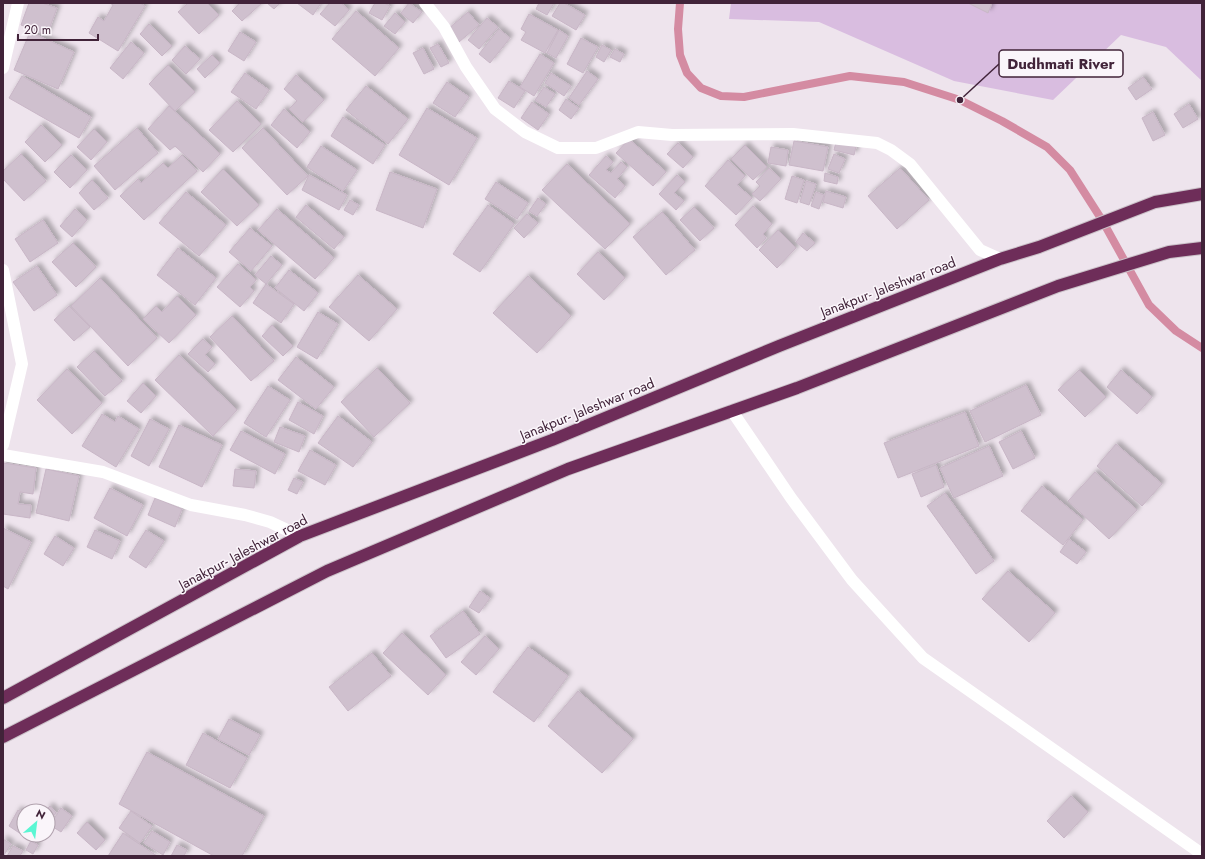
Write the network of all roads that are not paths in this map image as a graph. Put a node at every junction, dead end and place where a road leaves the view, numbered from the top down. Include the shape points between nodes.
1 (18, 3) edge
2 (425, 3) edge
3 (3, 68) edge
4 (1202, 194) edge
5 (1202, 248) edge
6 (1000, 259) junction
7 (3, 270) edge
8 (732, 411) junction
9 (3, 445) edge
10 (3, 455) edge
11 (300, 536) junction
12 (3, 698) edge
13 (3, 737) edge
14 (1202, 854) edge

1 - 3 street
2 - 6 street via 444,27 466,67 495,109 525,132 558,148 596,148 638,132 672,135 793,134 877,143 910,164 980,250
4 - 6 highway, Janakpur- Jaleshwar road via 1155,202 1039,247
5 - 8 highway via 1169,252 1058,286 798,388
6 - 11 highway, Janakpur- Jaleshwar road via 779,346 552,440
7 - 9 street via 22,364
8 - 13 highway via 568,469 327,571
8 - 14 street via 791,498 852,580 923,658
10 - 11 street via 103,472 191,505 270,522
11 - 12 highway, Janakpur- Jaleshwar road

